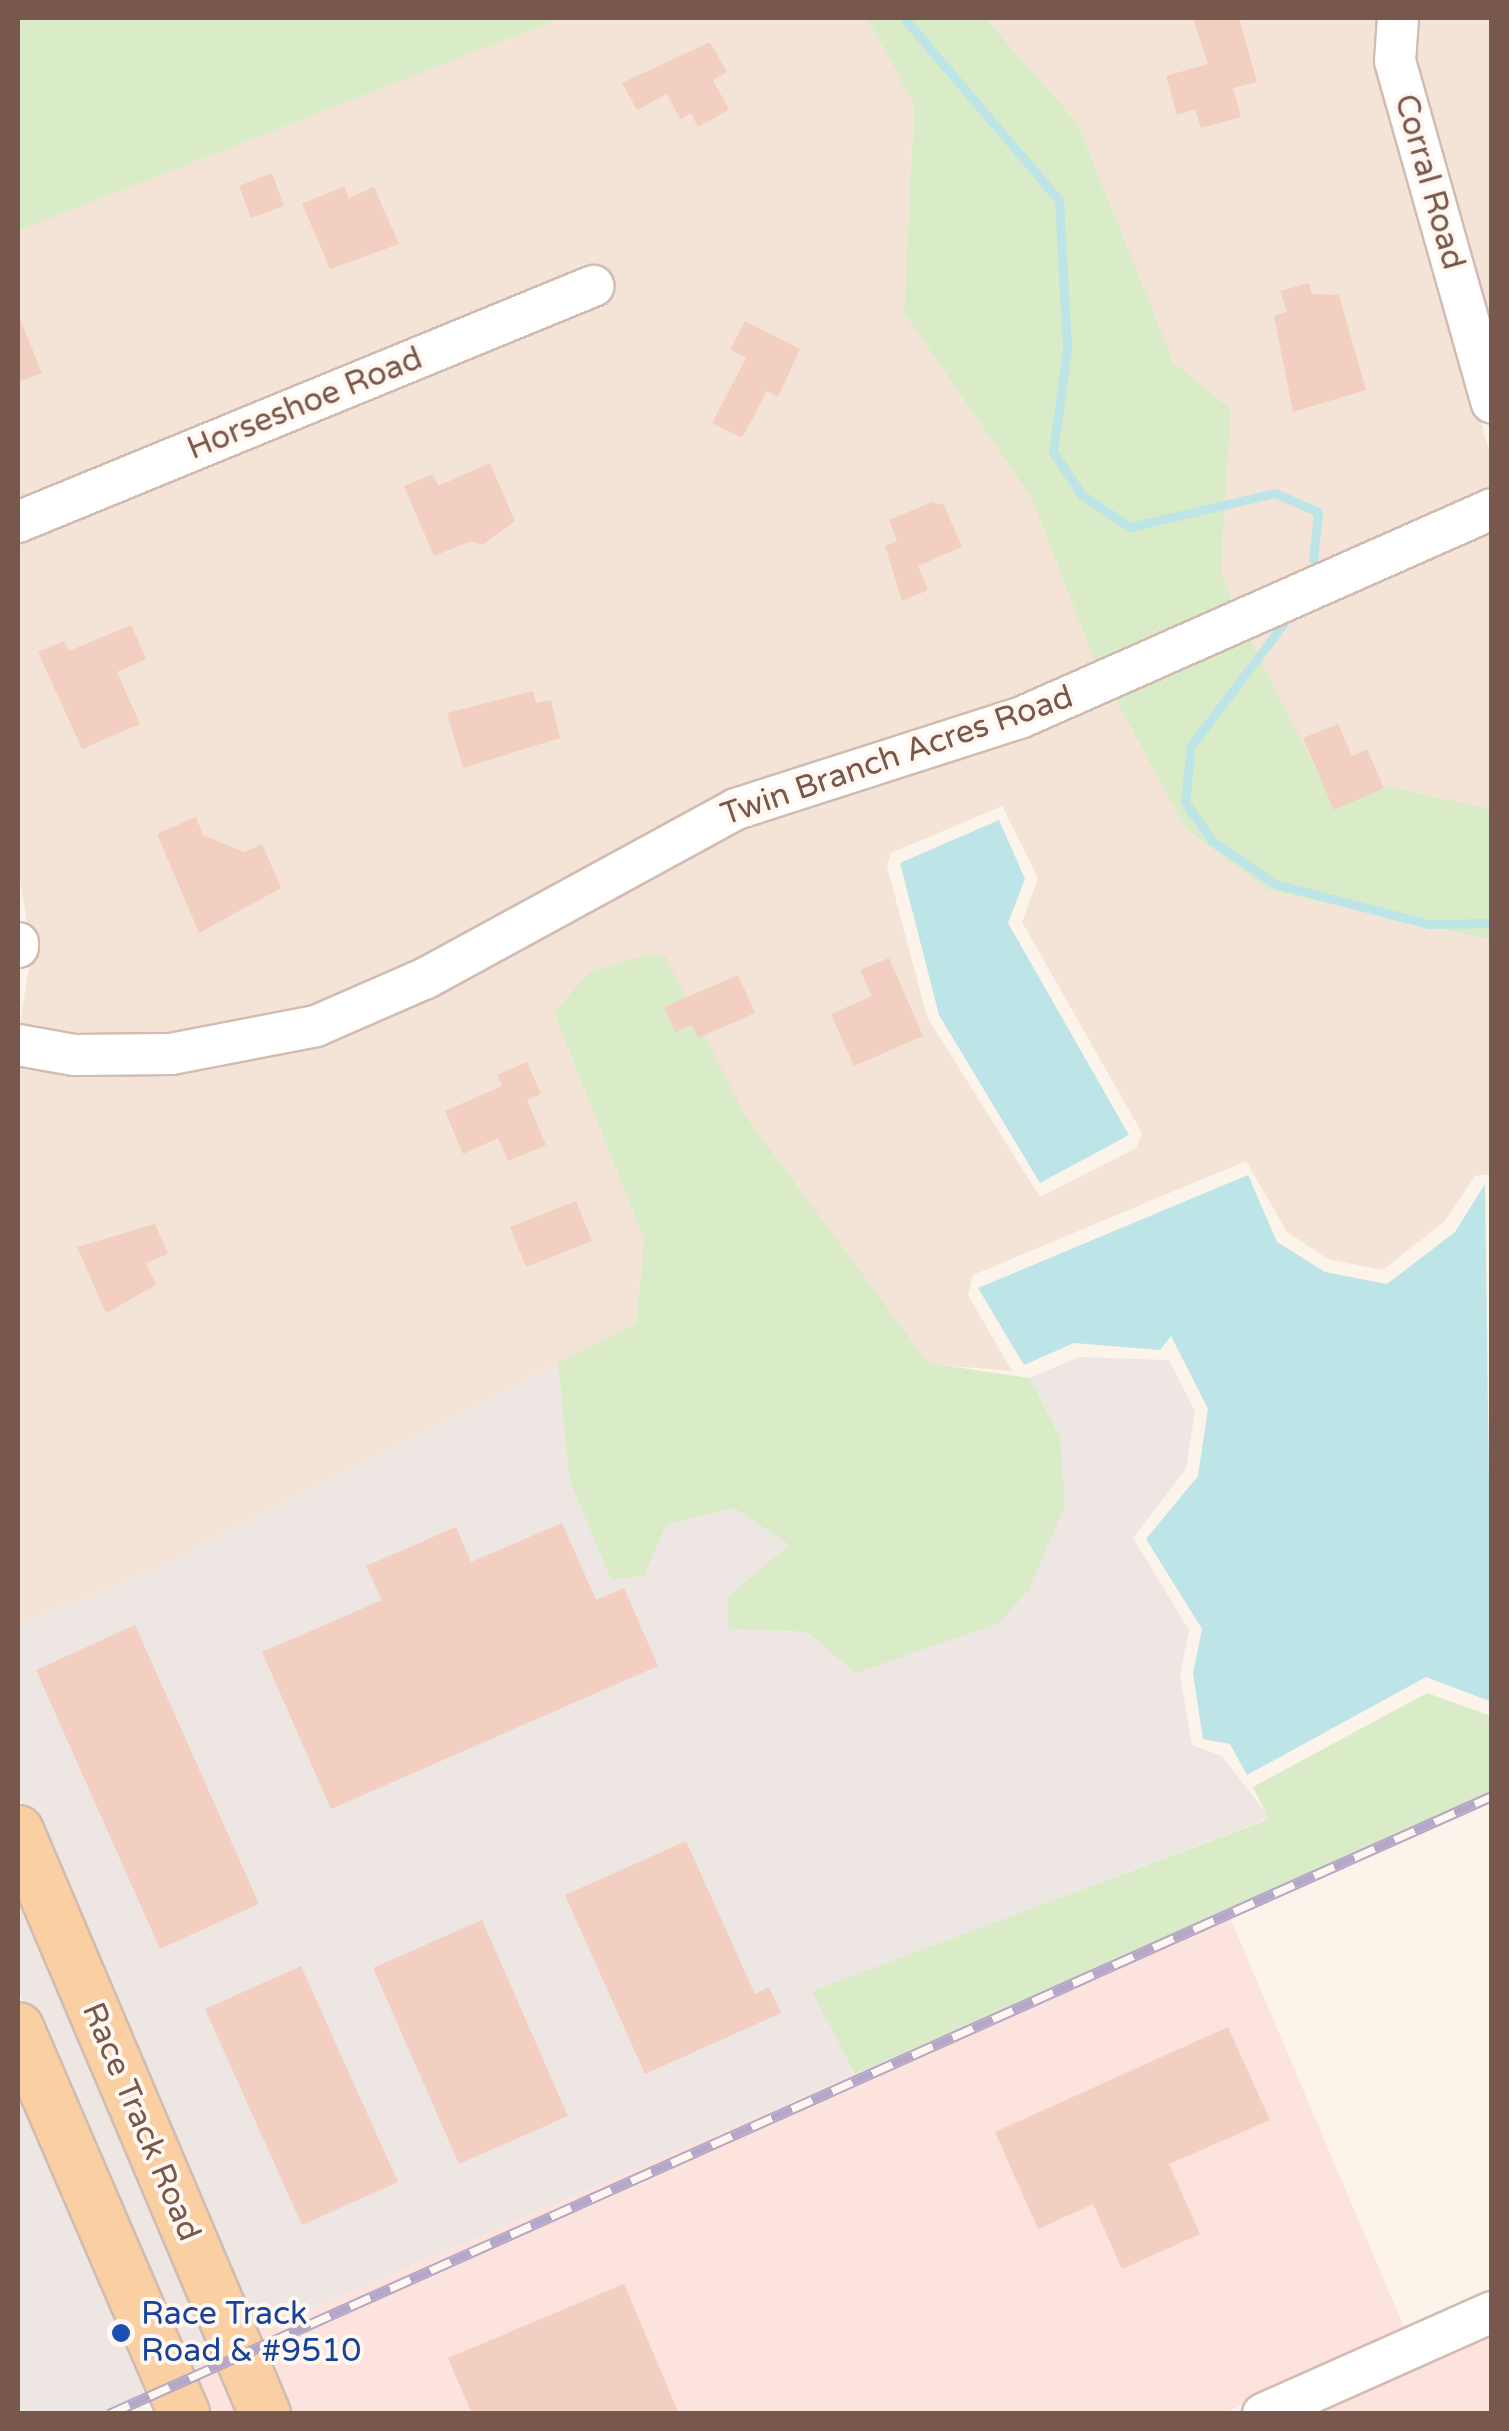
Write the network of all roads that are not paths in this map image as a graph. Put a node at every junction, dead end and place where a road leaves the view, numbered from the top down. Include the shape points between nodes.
1 (1398, 18) edge
2 (593, 286) dead end
3 (1492, 403) edge
4 (1492, 509) edge
5 (18, 522) edge
6 (18, 1045) edge
7 (18, 1831) edge
8 (18, 2028) edge
9 (1492, 2312) edge
10 (184, 2414) edge
11 (265, 2414) edge
12 (1263, 2414) edge

1 - 3 street, Corral Road via 1395,61
2 - 5 street, Horseshoe Road
4 - 6 street, Twin Branch Acres Road via 1020,718 722,816 426,978 316,1026 154,1055
7 - 11 main road, Race Track Road
8 - 10 main road
9 - 12 street

